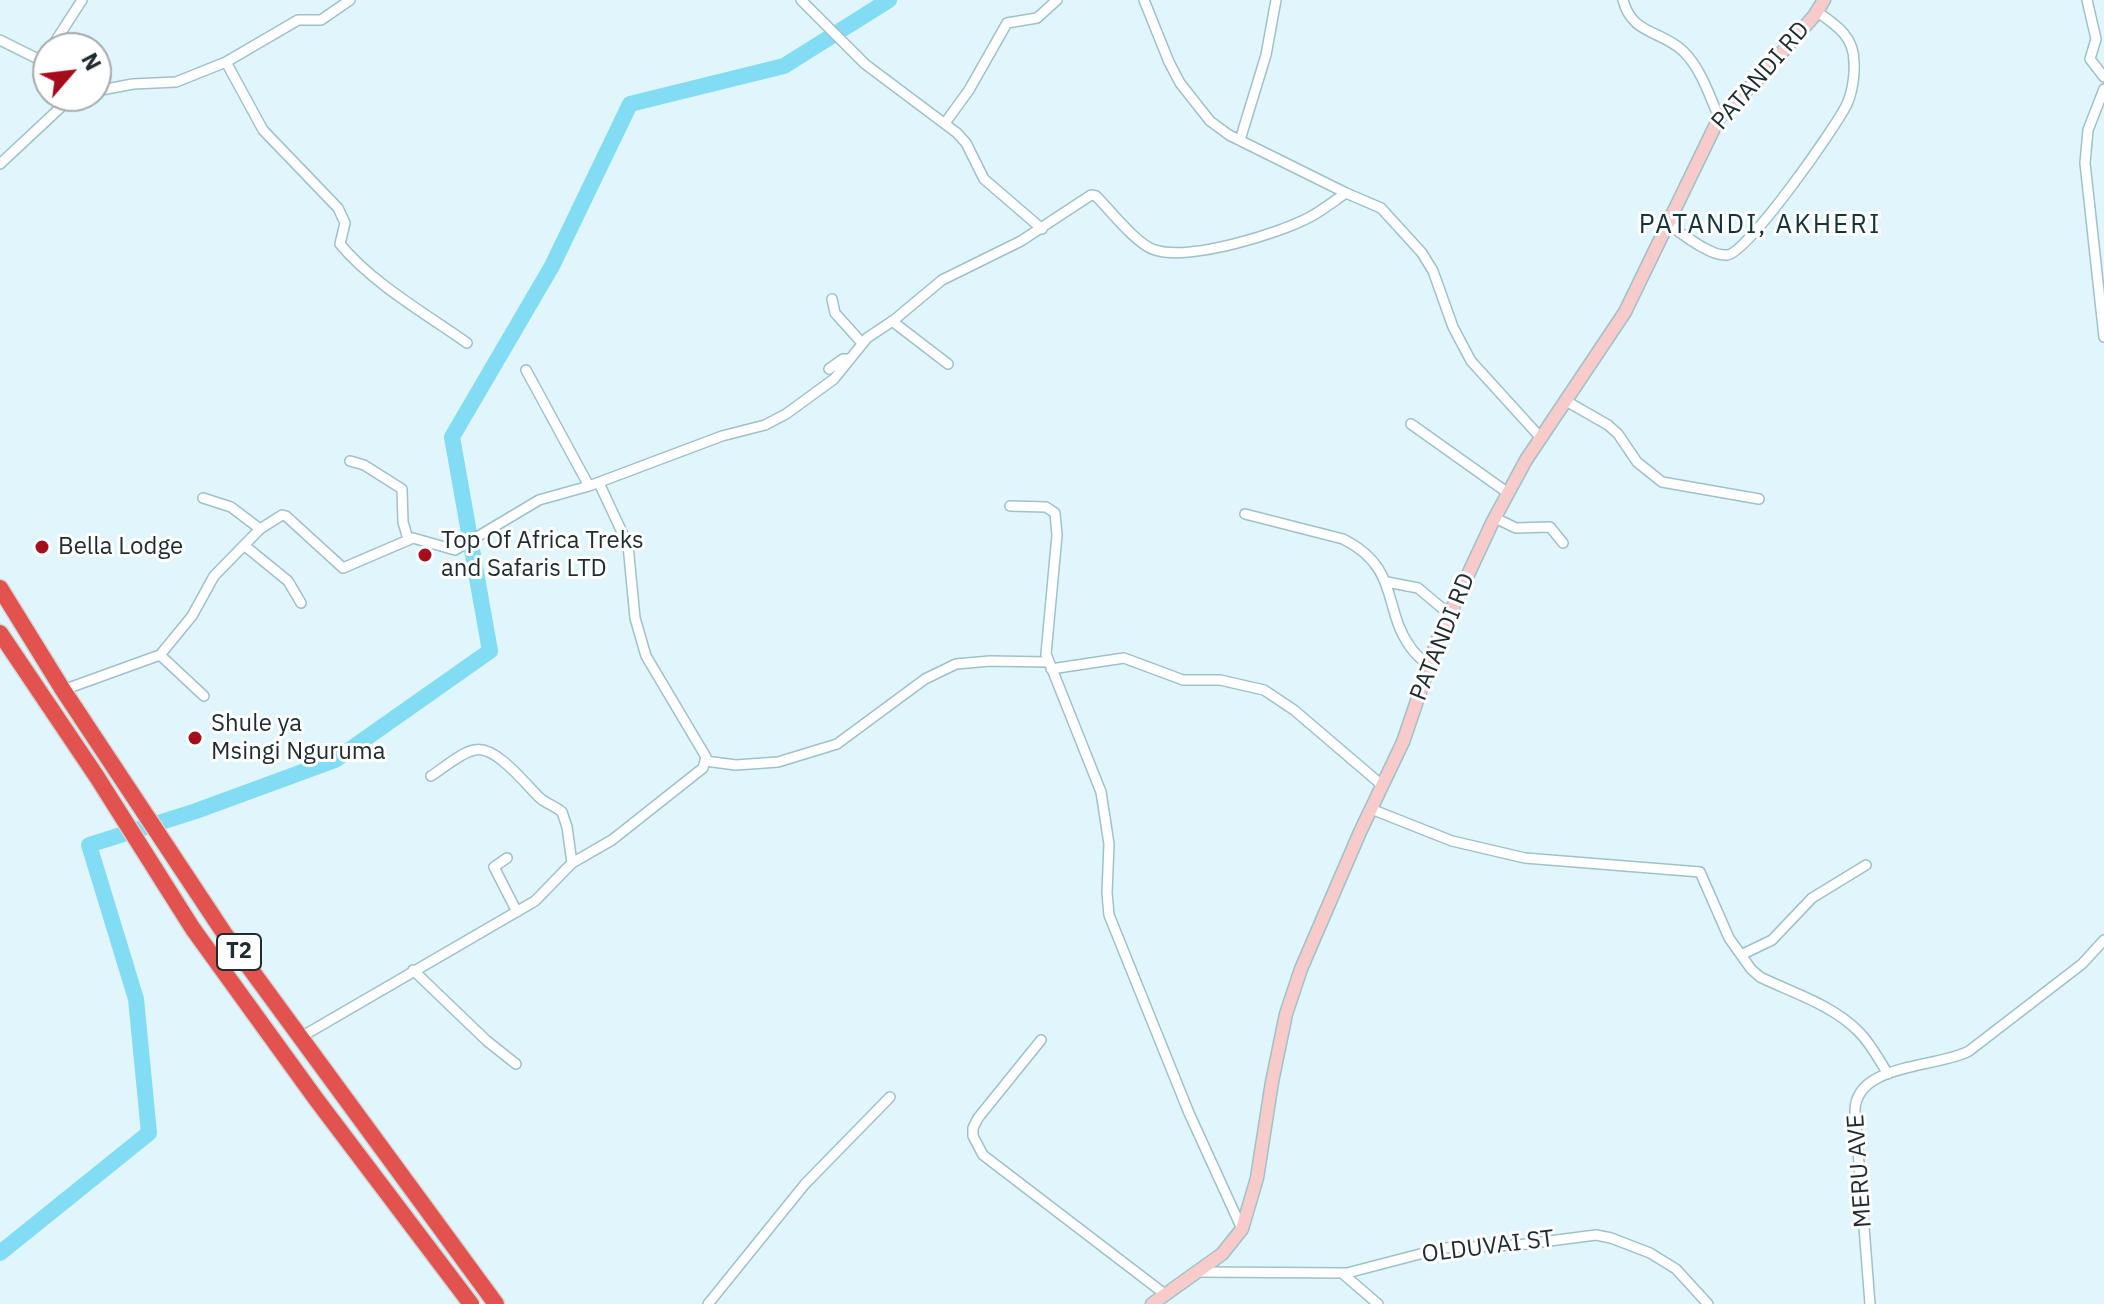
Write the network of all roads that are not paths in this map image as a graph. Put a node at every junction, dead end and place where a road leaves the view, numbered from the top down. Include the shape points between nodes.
1 (82, 0) edge
2 (350, 0) edge
3 (801, 0) edge
4 (1057, 0) edge
5 (1144, 0) edge
6 (1276, 0) edge
7 (1623, 0) edge
8 (2087, 0) edge
9 (1820, 6) edge
10 (62, 32) edge
11 (0, 40) edge
12 (32, 51) edge
13 (226, 62) junction
14 (2104, 77) edge
15 (112, 88) edge
16 (2104, 89) edge
17 (56, 112) edge
18 (1719, 118) junction
19 (945, 123) junction
20 (1240, 140) junction
21 (0, 164) edge
22 (1346, 193) junction
23 (1668, 224) junction
24 (1042, 229) junction
25 (832, 299) dead end
26 (892, 321) junction
27 (2104, 337) edge
28 (467, 343) dead end
29 (862, 343) junction
30 (848, 359) junction
31 (948, 364) dead end
32 (829, 369) dead end
33 (526, 370) dead end
34 (1566, 401) junction
35 (1411, 424) dead end
36 (1541, 438) junction
37 (350, 461) dead end
38 (594, 485) junction
39 (1508, 493) junction
40 (203, 498) dead end
41 (1759, 499) dead end
42 (1010, 506) dead end
43 (1245, 514) dead end
44 (1495, 518) junction
45 (260, 529) junction
46 (408, 539) junction
47 (1563, 543) dead end
48 (245, 546) junction
49 (1387, 582) junction
50 (0, 588) edge
51 (301, 603) dead end
52 (1449, 614) junction
53 (0, 633) edge
54 (160, 655) junction
55 (1050, 666) junction
56 (1429, 666) junction
57 (63, 690) junction
58 (204, 696) dead end
59 (705, 761) junction
60 (431, 776) dead end
61 (1383, 786) junction
62 (1371, 809) junction
63 (507, 858) dead end
64 (572, 863) junction
65 (1866, 865) dead end
66 (517, 912) junction
67 (2104, 940) edge
68 (1741, 955) junction
69 (413, 970) junction
70 (301, 1037) junction
71 (1041, 1040) dead end
72 (516, 1064) dead end
73 (1888, 1074) junction
74 (890, 1097) dead end
75 (1242, 1229) junction
76 (467, 1264) junction
77 (1198, 1272) junction
78 (1342, 1273) junction
79 (452, 1278) junction
80 (1166, 1295) junction
81 (471, 1304) edge
82 (496, 1304) edge
83 (708, 1304) edge
84 (1152, 1304) edge
85 (1378, 1304) edge
86 (1708, 1304) edge
87 (1870, 1304) edge

1 - 10 street
2 - 13 street via 321,20 298,20
3 - 19 street via 865,64
4 - 19 street via 1037,18 1007,23
5 - 20 street via 1180,83 1210,121
6 - 20 street via 1266,55
7 - 18 street via 1631,19 1684,52
8 - 14 street via 2096,39 2090,59
9 - 18 street, PATANDI RD
9 - 23 street via 1848,38 1854,61 1849,101 1830,134 1770,214 1731,254 1712,252
11 - 12 street
13 - 15 street via 168,84
13 - 28 street via 263,130 338,208 345,223 340,244 350,256
16 - 27 street via 2088,130 2085,163
17 - 21 street
18 - 23 street, PATANDI RD
19 - 24 street via 966,143 984,179
20 - 22 street
22 - 24 street via 1303,221 1198,251 1151,249 1093,195
22 - 36 street via 1381,208 1422,253 1471,361
23 - 34 street, PATANDI RD via 1625,312
24 - 26 street via 942,280
25 - 29 street via 835,313
26 - 29 street
26 - 31 street
29 - 30 street
30 - 32 street
30 - 38 street via 834,379 779,418
33 - 38 street
34 - 36 street, PATANDI RD
34 - 41 street via 1618,434 1630,455 1662,482
35 - 39 street
36 - 39 street, PATANDI RD
37 - 46 street via 402,489
38 - 46 street via 539,500 455,550
38 - 59 street via 628,545 635,618 646,656
39 - 44 street, PATANDI RD
40 - 45 street via 231,507
42 - 55 street via 1046,507 1055,513 1046,642
43 - 49 street via 1343,539
44 - 47 street via 1516,528 1550,527
44 - 52 street, PATANDI RD
45 - 46 street via 286,516 343,568
45 - 48 street
48 - 51 street via 288,581
48 - 54 street via 214,576 192,616
49 - 52 street via 1418,588
49 - 56 street via 1406,640
50 - 57 highway, T2
52 - 56 street, PATANDI RD
53 - 79 highway, T2 via 193,929
54 - 57 street
54 - 58 street
55 - 59 street via 956,664 925,679 837,744 778,762
55 - 61 street via 1124,658 1183,680 1220,680 1264,690
55 - 75 street via 1101,792 1109,844 1109,915
56 - 61 street, PATANDI RD
57 - 70 highway, T2 via 224,933
59 - 64 street via 703,768 612,840
60 - 64 street via 473,750 493,755 562,812
61 - 62 street, PATANDI RD
62 - 68 street via 1452,841 1525,858 1697,870
62 - 75 street, PATANDI RD via 1286,1014 1257,1178
63 - 66 street via 494,867
64 - 66 street
65 - 68 street via 1812,898 1772,940
66 - 69 street
67 - 73 street, MERU AVE via 2082,964 1969,1051
68 - 73 street via 1760,977 1830,1009 1849,1024
69 - 70 street
69 - 72 street
70 - 76 highway, T2
71 - 80 street via 978,1118 973,1128 976,1144 1025,1189
73 - 87 street, MERU AVE via 1862,1088 1855,1103
74 - 83 street via 805,1184
75 - 77 street, PATANDI RD
76 - 79 highway
76 - 82 highway, T2
77 - 78 street, OLDUVAI ST
77 - 80 street, PATANDI RD
78 - 85 street
78 - 86 street, OLDUVAI ST via 1443,1248 1603,1235 1676,1269
79 - 81 highway, T2
80 - 84 street, PATANDI RD

